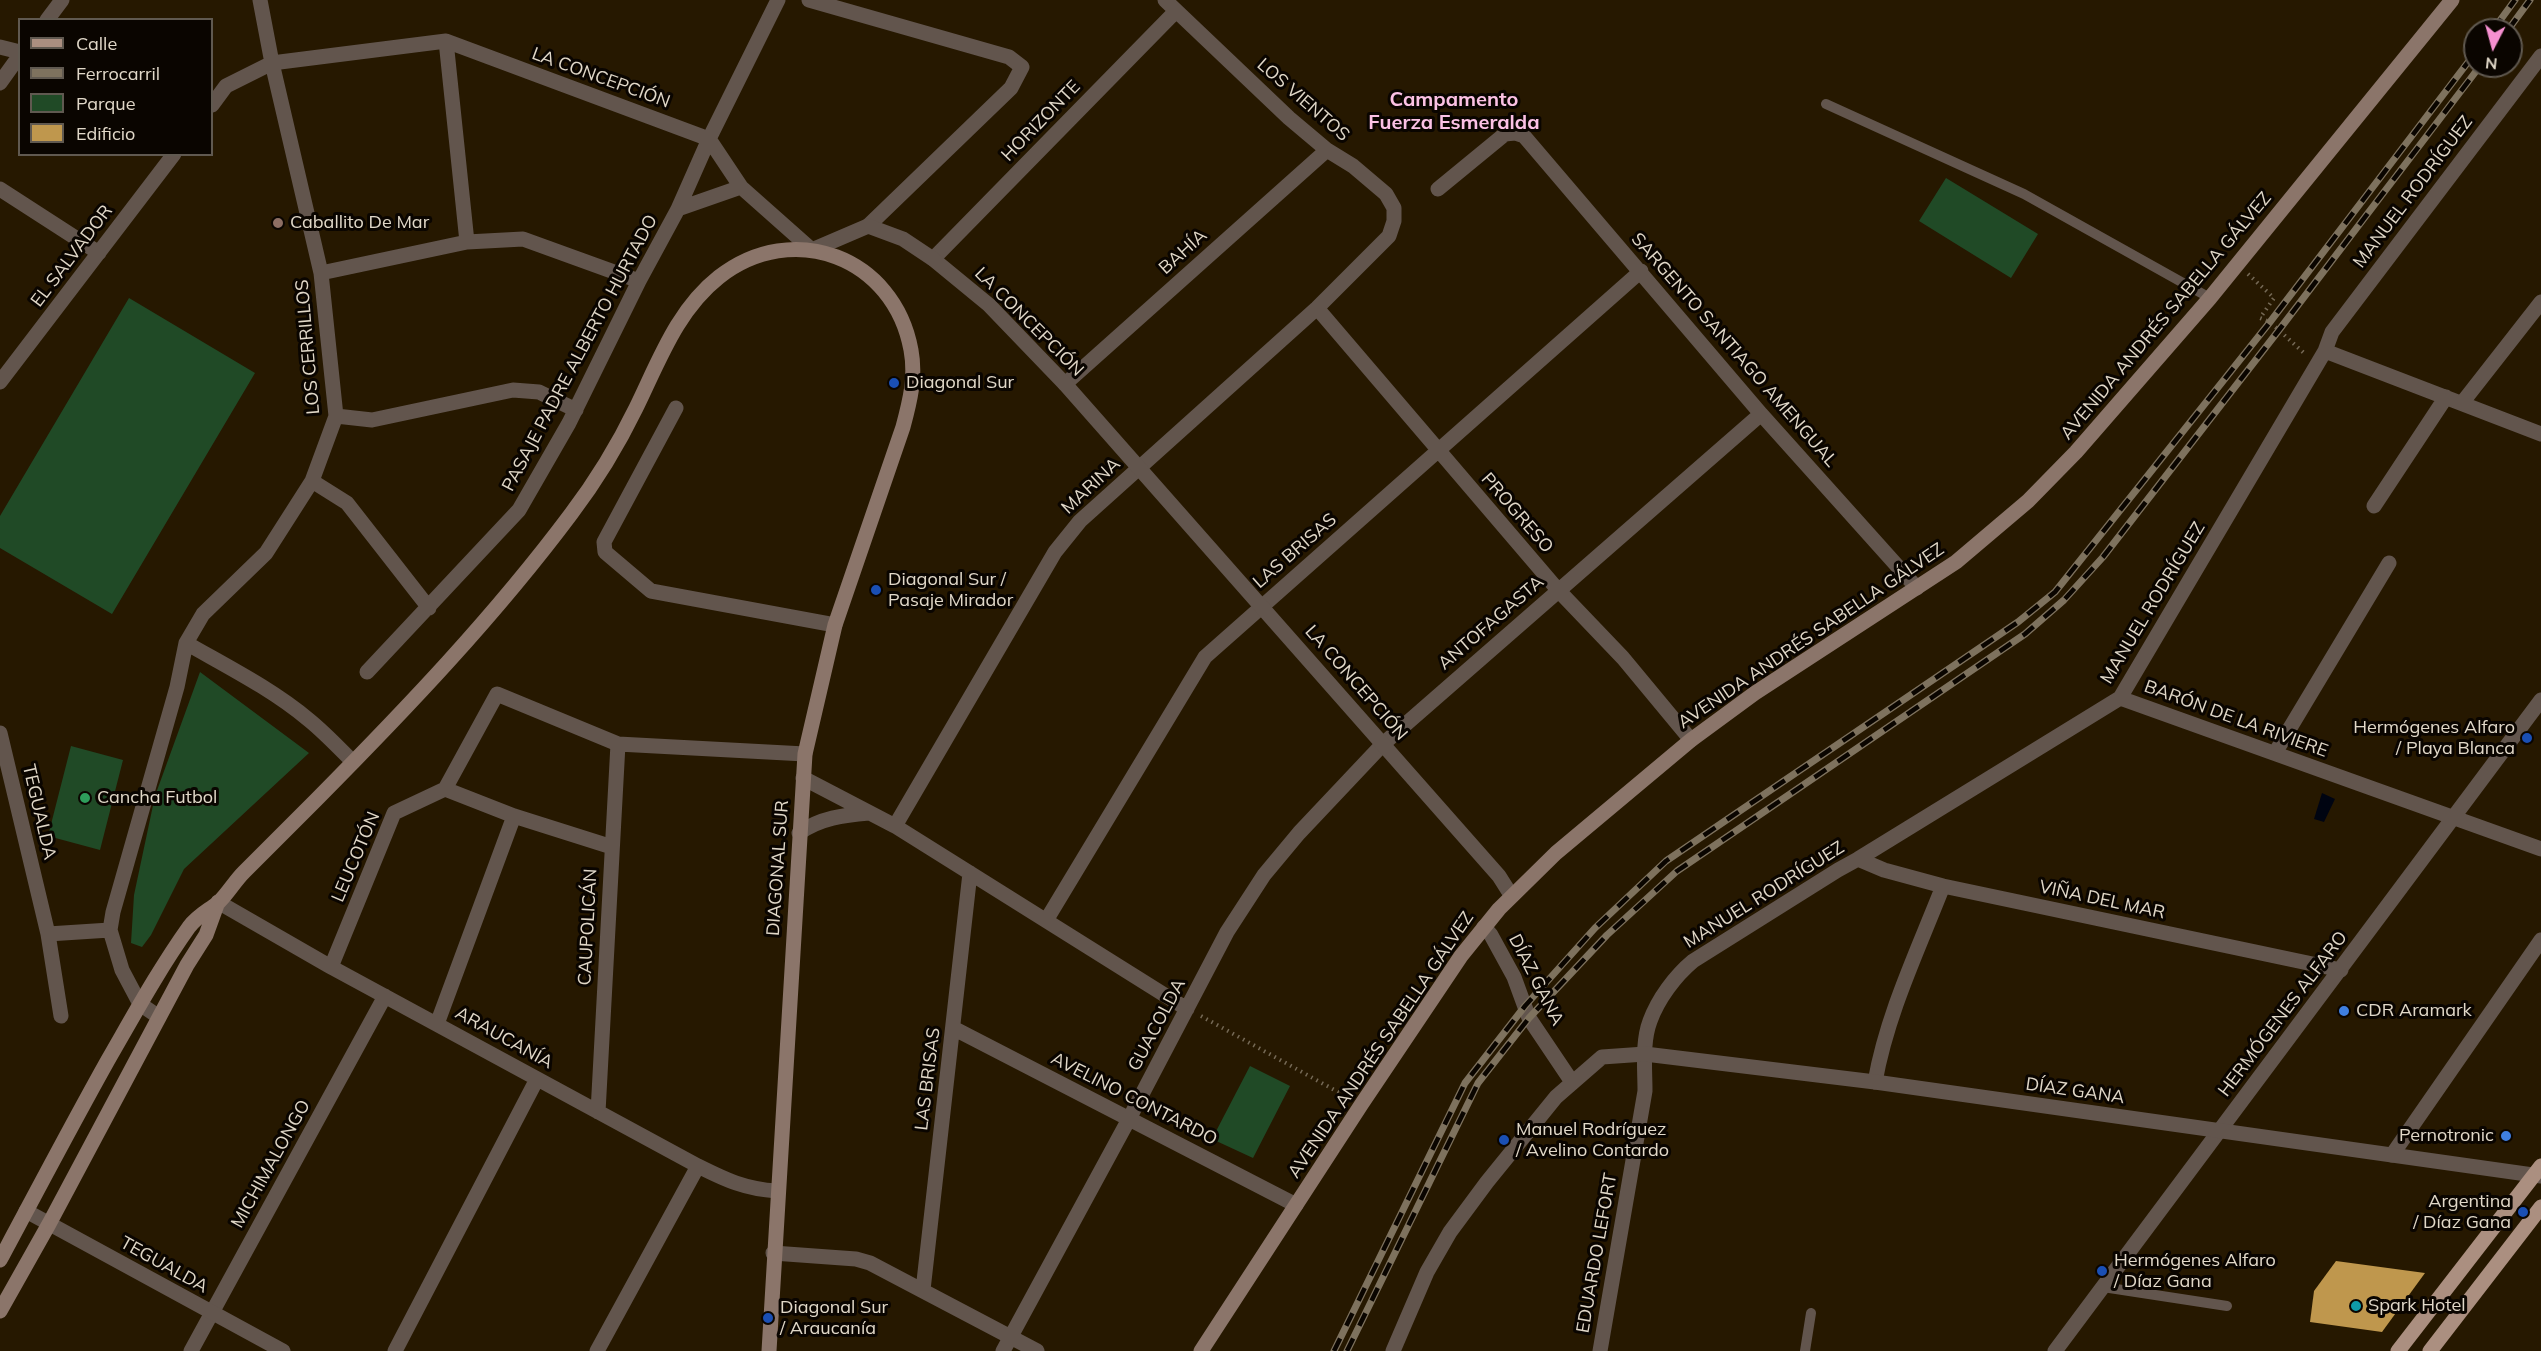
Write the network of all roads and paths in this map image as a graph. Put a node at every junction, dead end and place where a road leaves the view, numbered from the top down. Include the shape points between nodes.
1 (62, 0) edge
2 (260, 0) edge
3 (777, 0) edge
4 (809, 0) edge
5 (2452, 0) edge
6 (1170, 5) edge
7 (48, 18) edge
8 (446, 42) junction
9 (0, 47) edge
10 (18, 53) edge
11 (2541, 56) edge
12 (18, 57) edge
13 (272, 63) junction
14 (0, 83) edge
15 (213, 104) edge
16 (1826, 104) dead end
17 (709, 139) junction
18 (1327, 150) junction
19 (172, 156) edge
20 (741, 187) junction
21 (0, 189) edge
22 (1438, 189) dead end
23 (678, 209) junction
24 (868, 226) junction
25 (1389, 236) joint
26 (467, 242) junction
27 (812, 250) junction
28 (99, 253) junction
29 (933, 259) junction
30 (2238, 264) junction
31 (1641, 271) junction
32 (321, 273) junction
33 (639, 281) junction
34 (2210, 298) junction
35 (2541, 302) edge
36 (1317, 308) junction
37 (2325, 351) junction
38 (2316, 365) junction
39 (0, 382) edge
40 (1065, 384) junction
41 (2445, 397) junction
42 (2462, 404) junction
43 (676, 408) dead end
44 (576, 410) junction
45 (1761, 414) junction
46 (336, 416) junction
47 (2541, 434) edge
48 (1437, 451) junction
49 (1140, 467) junction
50 (312, 481) junction
51 (2374, 506) dead end
52 (2389, 563) dead end
53 (1917, 588) junction
54 (1558, 590) junction
55 (1262, 606) junction
56 (429, 608) junction
57 (835, 625) junction
58 (186, 643) junction
59 (367, 672) dead end
60 (2120, 698) junction
61 (2541, 700) edge
62 (0, 733) edge
63 (1691, 740) junction
64 (618, 744) junction
65 (1383, 744) junction
66 (2275, 753) junction
67 (805, 754) junction
68 (353, 762) junction
69 (3, 764) edge
70 (803, 778) junction
71 (446, 789) junction
72 (869, 813) junction
73 (514, 816) junction
74 (2454, 817) junction
75 (895, 826) junction
76 (799, 833) junction
77 (612, 847) junction
78 (2541, 849) edge
79 (1858, 859) junction
80 (970, 873) junction
81 (1943, 886) junction
82 (1512, 895) junction
83 (218, 902) junction
84 (1047, 919) junction
85 (1484, 927) junction
86 (110, 930) junction
87 (48, 934) junction
88 (2541, 940) edge
89 (331, 967) junction
90 (2341, 970) junction
91 (385, 996) junction
92 (140, 1004) junction
93 (1187, 1009) junction
94 (61, 1016) dead end
95 (159, 1017) junction
96 (437, 1024) junction
97 (953, 1028) junction
98 (1645, 1054) junction
99 (537, 1079) junction
100 (1572, 1082) junction
101 (1875, 1082) junction
102 (1360, 1105) junction
103 (598, 1112) junction
104 (1130, 1119) junction
105 (2221, 1131) junction
106 (2392, 1155) junction
107 (698, 1166) junction
108 (2538, 1172) edge
109 (777, 1191) junction
110 (1296, 1205) junction
111 (2541, 1207) edge
112 (26, 1211) junction
113 (49, 1224) junction
114 (773, 1253) junction
115 (0, 1260) edge
116 (2103, 1287) junction
117 (923, 1290) junction
118 (2227, 1306) dead end
119 (0, 1311) edge
120 (212, 1313) junction
121 (1811, 1313) dead end
122 (1011, 1337) junction
123 (191, 1351) edge
124 (283, 1351) edge
125 (394, 1351) edge
126 (597, 1351) edge
127 (769, 1351) edge
128 (1003, 1351) edge
129 (1037, 1351) edge
130 (1201, 1351) edge
131 (1393, 1351) edge
132 (1600, 1351) edge
133 (1805, 1351) edge
134 (2055, 1351) edge
135 (2398, 1351) edge
136 (2430, 1351) edge

1 - 7 street
2 - 13 street, LOS CERRILLOS
3 - 17 street, PASAJE PADRE ALBERTO HURTADO
4 - 24 street via 1009,57 1022,67 1011,88
5 - 30 main road, AVENIDA ANDRÉS SABELLA GÁLVEZ
6 - 18 street, LOS VIENTOS
6 - 29 street, HORIZONTE
8 - 13 street, LA CONCEPCIÓN
8 - 17 street, LA CONCEPCIÓN
8 - 26 street
9 - 10 street
11 - 37 street, MANUEL RODRÍGUEZ via 2332,332
12 - 14 street
13 - 15 street via 226,86
13 - 32 street, LOS CERRILLOS
16 - 34 lane via 2024,194
17 - 20 street
17 - 23 street, PASAJE PADRE ALBERTO HURTADO
18 - 25 street, LOS VIENTOS via 1386,194 1394,208
18 - 40 street, BAHÍA
19 - 28 street, EL SALVADOR
20 - 23 street, PASAJE PADRE ALBERTO HURTADO
20 - 27 street
21 - 28 street
22 - 31 street, SARGENTO SANTIAGO AMENGUAL via 1505,135 1524,136
23 - 33 street, PASAJE PADRE ALBERTO HURTADO
24 - 27 street
24 - 29 street, LA CONCEPCIÓN via 903,238
25 - 36 street, MARINA
26 - 32 street
26 - 33 street via 523,239
27 - 57 main road, DIAGONAL SUR via 846,260 882,288 905,327 913,376 910,404
27 - 68 main road, DIAGONAL SUR via 782,249 755,256 727,271 703,291 679,321 608,460 571,514 462,647
28 - 39 street, EL SALVADOR
29 - 40 street, LA CONCEPCIÓN via 989,305
30 - 34 main road, AVENIDA ANDRÉS SABELLA GÁLVEZ
30 - 38 path via 2274,298 2260,318 2270,322
31 - 45 street, SARGENTO SANTIAGO AMENGUAL
31 - 48 street, LAS BRISAS
32 - 46 street, LOS CERRILLOS
33 - 44 street, PASAJE PADRE ALBERTO HURTADO
34 - 53 main road, AVENIDA ANDRÉS SABELLA GÁLVEZ via 2050,479 1997,529
35 - 42 street
36 - 48 street, PROGRESO
36 - 49 street, MARINA
37 - 38 street, MANUEL RODRÍGUEZ
37 - 41 street
38 - 60 street, MANUEL RODRÍGUEZ
40 - 49 street, LA CONCEPCIÓN
41 - 42 street
41 - 51 street
42 - 47 street
43 - 57 street via 604,542 605,552 651,591
44 - 46 street via 539,392 513,390 372,420
44 - 56 street, PASAJE PADRE ALBERTO HURTADO via 519,510
45 - 53 street, SARGENTO SANTIAGO AMENGUAL
45 - 54 street, ANTOFAGASTA
46 - 50 street, LOS CERRILLOS
48 - 54 street, PROGRESO
48 - 55 street, LAS BRISAS
49 - 55 street, LA CONCEPCIÓN
49 - 75 street, MARINA via 1080,521 1055,552
50 - 56 street via 347,503
50 - 58 street, LOS CERRILLOS via 266,553 203,614
52 - 66 street
53 - 63 main road, AVENIDA ANDRÉS SABELLA GÁLVEZ via 1755,693
54 - 63 street, PROGRESO via 1623,658
54 - 65 street, ANTOFAGASTA
55 - 65 street, LA CONCEPCIÓN
55 - 84 street, LAS BRISAS via 1205,657
56 - 59 street, PASAJE PADRE ALBERTO HURTADO
57 - 67 main road, DIAGONAL SUR
58 - 68 street via 291,705
58 - 86 street, LOS CERRILLOS
60 - 66 street, BARÓN DE LA RIVIERE
60 - 79 street, MANUEL RODRÍGUEZ
61 - 74 street, HERMÓGENES ALFARO
62 - 69 street, TEGUALDA
63 - 82 main road, AVENIDA ANDRÉS SABELLA GÁLVEZ
64 - 67 street
64 - 71 street via 496,694
64 - 77 street, CAUPOLICÁN
65 - 82 street, LA CONCEPCIÓN
65 - 93 street, GUACOLDA via 1299,832 1264,875 1227,932
66 - 74 street, BARÓN DE LA RIVIERE
67 - 70 main road, DIAGONAL SUR
68 - 83 main road, DIAGONAL SUR
69 - 87 street, TEGUALDA
70 - 72 street
70 - 76 main road, DIAGONAL SUR
71 - 73 street
71 - 89 street, LEUCOTÓN via 394,813
72 - 75 street
72 - 76 street via 819,821
73 - 77 street
73 - 96 street
74 - 78 street, BARÓN DE LA RIVIERE
74 - 90 street, HERMÓGENES ALFARO
75 - 80 street
76 - 109 main road, DIAGONAL SUR
77 - 103 street, CAUPOLICÁN
79 - 81 street, VIÑA DEL MAR
79 - 98 street, MANUEL RODRÍGUEZ via 1676,975 1650,1022
80 - 84 street
80 - 97 street, LAS BRISAS
81 - 90 street, VIÑA DEL MAR
81 - 101 street via 1890,1019
82 - 85 main road, AVENIDA ANDRÉS SABELLA GÁLVEZ
83 - 89 street, ARAUCANÍA
83 - 92 main road via 190,926
83 - 95 main road via 206,934
84 - 93 street
85 - 100 street, DÍAZ GANA via 1510,970 1529,1018
85 - 102 main road, AVENIDA ANDRÉS SABELLA GÁLVEZ
86 - 87 street
86 - 92 street, LOS CERRILLOS via 122,969
87 - 94 street, TEGUALDA
88 - 106 street
89 - 91 street, ARAUCANÍA
90 - 105 street, HERMÓGENES ALFARO
91 - 96 street, ARAUCANÍA
91 - 120 street, MICHIMALONGO
92 - 95 street, LOS CERRILLOS
92 - 112 main road
93 - 102 path
93 - 104 street, GUACOLDA
95 - 113 main road
96 - 99 street, ARAUCANÍA
97 - 104 street, AVELINO CONTARDO
97 - 117 street, LAS BRISAS
98 - 100 street, DÍAZ GANA via 1602,1057
98 - 101 street, DÍAZ GANA
98 - 132 street, EDUARDO LEFORT via 1645,1091
99 - 103 street, ARAUCANÍA
99 - 125 street
100 - 131 street via 1528,1131 1450,1232 1427,1272
101 - 105 street, DÍAZ GANA
102 - 110 main road, AVENIDA ANDRÉS SABELLA GÁLVEZ
103 - 107 street, ARAUCANÍA
104 - 110 street, AVELINO CONTARDO
104 - 122 street, GUACOLDA
105 - 106 street, DÍAZ GANA
105 - 116 street, HERMÓGENES ALFARO
106 - 108 street, DÍAZ GANA
107 - 109 street, ARAUCANÍA via 753,1189
107 - 126 street
108 - 135 main road
109 - 114 main road, DIAGONAL SUR
110 - 130 main road, AVENIDA ANDRÉS SABELLA GÁLVEZ
111 - 136 main road
112 - 113 street, TEGUALDA
112 - 115 main road
113 - 119 main road
113 - 120 street, TEGUALDA
114 - 117 street via 856,1259
114 - 127 main road, DIAGONAL SUR
116 - 118 lane
116 - 134 street, HERMÓGENES ALFARO
117 - 122 street
120 - 123 street, MICHIMALONGO
120 - 124 street, TEGUALDA
121 - 133 lane
122 - 128 street, GUACOLDA
122 - 129 street

